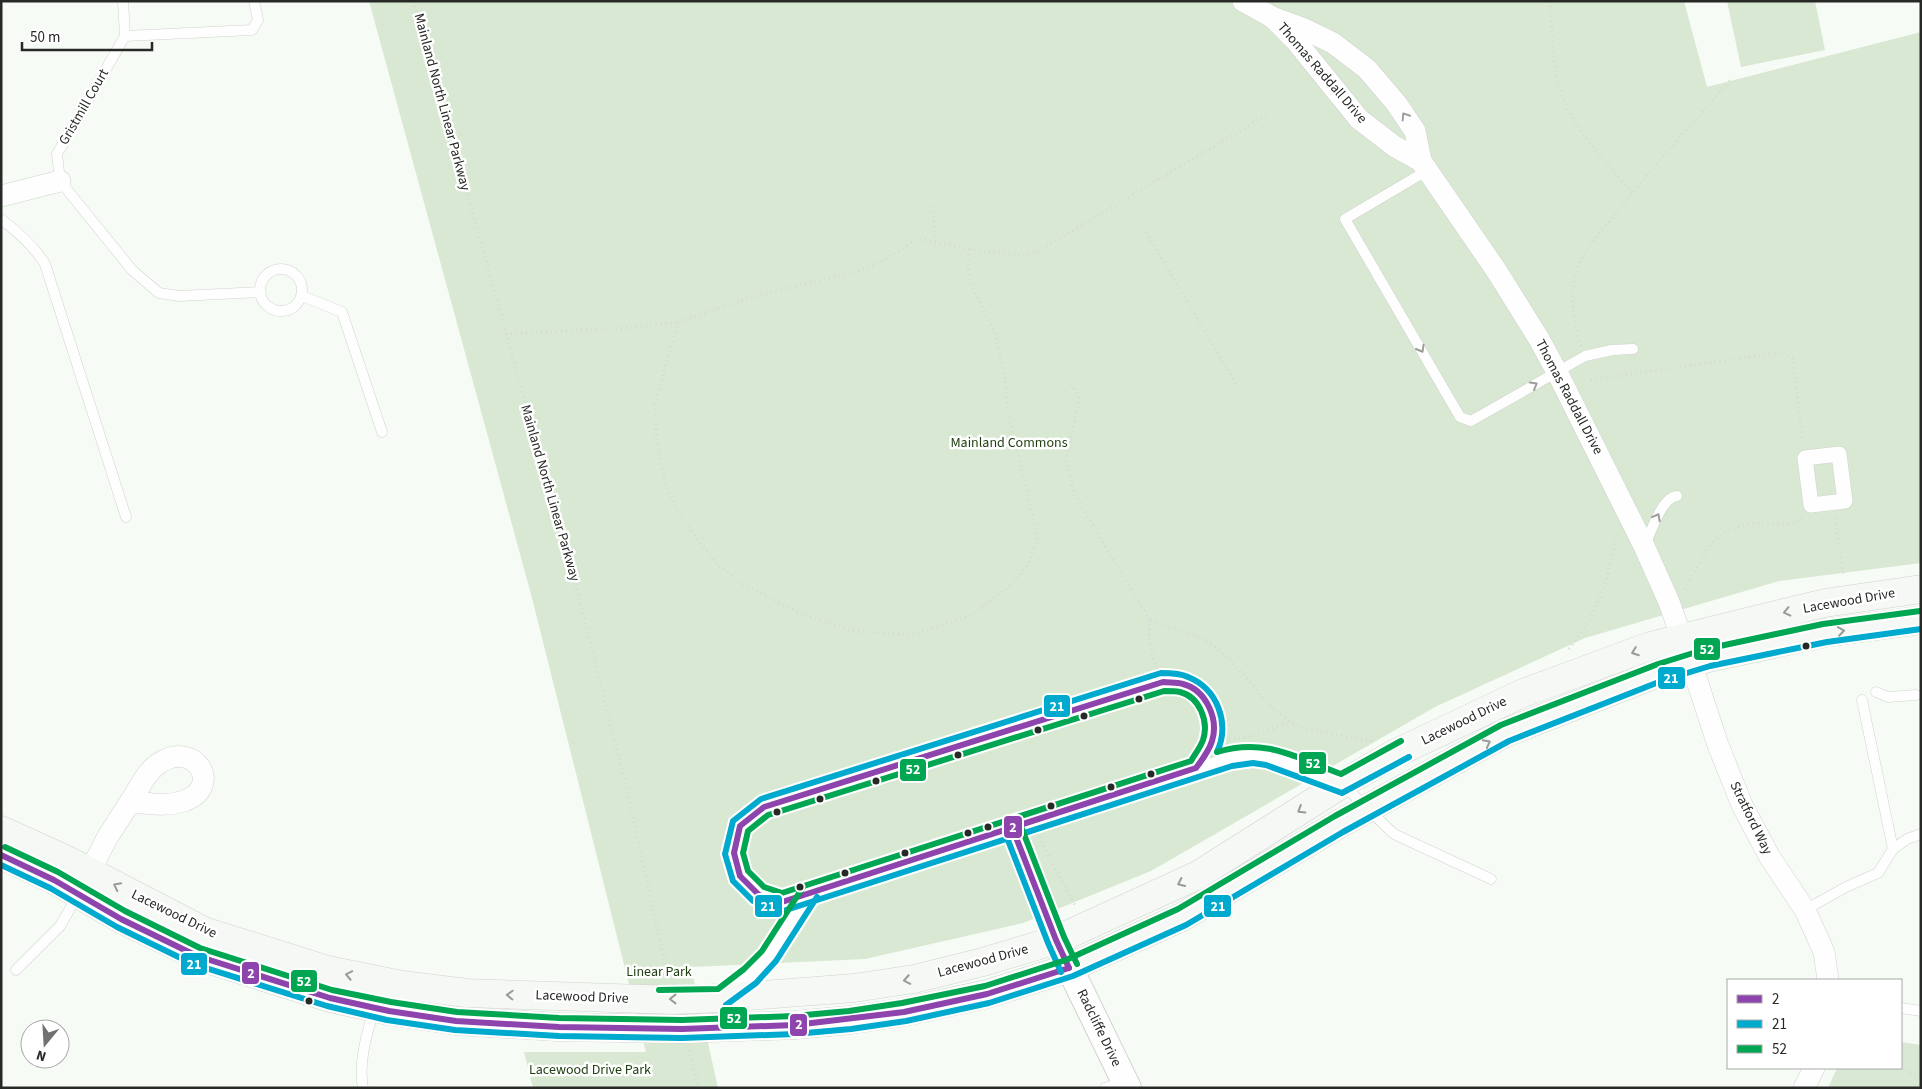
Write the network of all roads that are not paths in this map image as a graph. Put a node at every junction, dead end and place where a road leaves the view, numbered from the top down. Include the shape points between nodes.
1 (123, 1) edge
2 (254, 1) edge
3 (1244, 1) edge
4 (1272, 17) junction
5 (125, 36) junction
6 (1425, 165) junction
7 (60, 182) junction
8 (1, 196) edge
9 (1, 219) edge
10 (260, 292) junction
11 (302, 296) junction
12 (1633, 349) dead end
13 (1557, 372) junction
14 (382, 432) dead end
15 (1805, 458) joint
16 (1677, 496) dead end
17 (126, 517) dead end
18 (1644, 546) junction
19 (1921, 589) edge
20 (1921, 620) edge
21 (1686, 650) junction
22 (1876, 692) dead end
23 (1916, 695) dead end
24 (1862, 700) dead end
25 (1196, 768) junction
26 (1342, 784) junction
27 (130, 802) dead end
28 (1368, 808) junction
29 (1012, 827) junction
30 (1, 830) edge
31 (1921, 834) edge
32 (1893, 850) junction
33 (1, 855) edge
34 (1491, 879) dead end
35 (84, 883) junction
36 (810, 892) junction
37 (1805, 910) junction
38 (1056, 940) junction
39 (1069, 968) junction
40 (16, 970) dead end
41 (1828, 979) edge
42 (380, 981) junction
43 (721, 998) junction
44 (374, 1008) junction
45 (1902, 1008) edge
46 (1921, 1011) edge
47 (1814, 1069) edge
48 (1119, 1086) edge
49 (363, 1088) edge
50 (1804, 1088) edge

1 - 5 lane
2 - 5 lane via 258,20 252,30
3 - 4 street, Thomas Raddall Drive
4 - 6 street, Thomas Raddall Drive via 1295,40 1359,119
6 -> 4 street, Thomas Raddall Drive via 1415,131 1367,69 1333,43
5 - 7 lane, Gristmill Court via 57,154
6 - 13 street, Thomas Raddall Drive via 1496,270
6 -> 13 lane via 1345,219 1460,417 1472,421
7 - 8 street
7 - 10 lane via 132,270 159,294
9 - 17 lane via 37,251 45,264
10 - 11 lane via 266,304 279,311 293,307
10 - 11 lane via 264,277 283,268 291,270 301,281
11 - 14 lane via 342,312
12 - 13 lane via 1585,356
13 - 18 street, Thomas Raddall Drive
15 - 15 street via 1839,454 1845,501 1811,505
18 -> 16 lane via 1656,518 1672,496
18 - 21 street, Thomas Raddall Drive
19 -> 21 main road, Lacewood Drive via 1825,603
21 -> 20 main road, Lacewood Drive
21 -> 26 main road, Lacewood Drive via 1650,646 1523,693 1394,754
28 -> 21 main road, Lacewood Drive via 1505,733 1662,672
21 - 37 street, Stratford Way via 1742,805 1769,856
22 - 23 lane via 1888,697
24 - 32 lane
25 - 26 lane via 1252,754 1281,760
25 - 29 lane
25 - 36 lane via 1214,736 1214,716 1205,698 1186,684 1163,682 764,807 740,826 734,854 740,876 759,896 782,902
26 - 28 lane
26 -> 38 main road, Lacewood Drive via 1198,875
27 - 35 street
28 - 34 lane via 1394,834
28 - 39 main road, Lacewood Drive via 1182,917
29 - 36 lane
29 - 38 lane
30 - 35 main road, Lacewood Drive
31 - 32 lane via 1907,839
32 - 37 lane via 1878,873
33 - 35 main road, Lacewood Drive via 54,880
35 - 40 lane via 60,926
42 -> 35 main road, Lacewood Drive via 328,970 204,931
35 - 44 main road, Lacewood Drive via 121,919 198,956 330,998
36 - 43 lane via 769,956 750,976
37 - 41 street, Stratford Way via 1824,952
38 - 39 street, Radcliffe Drive
38 -> 43 main road, Lacewood Drive via 914,979 854,988
39 - 44 main road, Lacewood Drive via 987,994 904,1012 795,1025 682,1029 559,1027 456,1022
39 - 48 street, Radcliffe Drive
43 -> 42 main road, Lacewood Drive via 674,1000 467,993
42 - 44 lane
44 - 49 lane via 365,1044
45 - 46 lane
47 - 50 street

